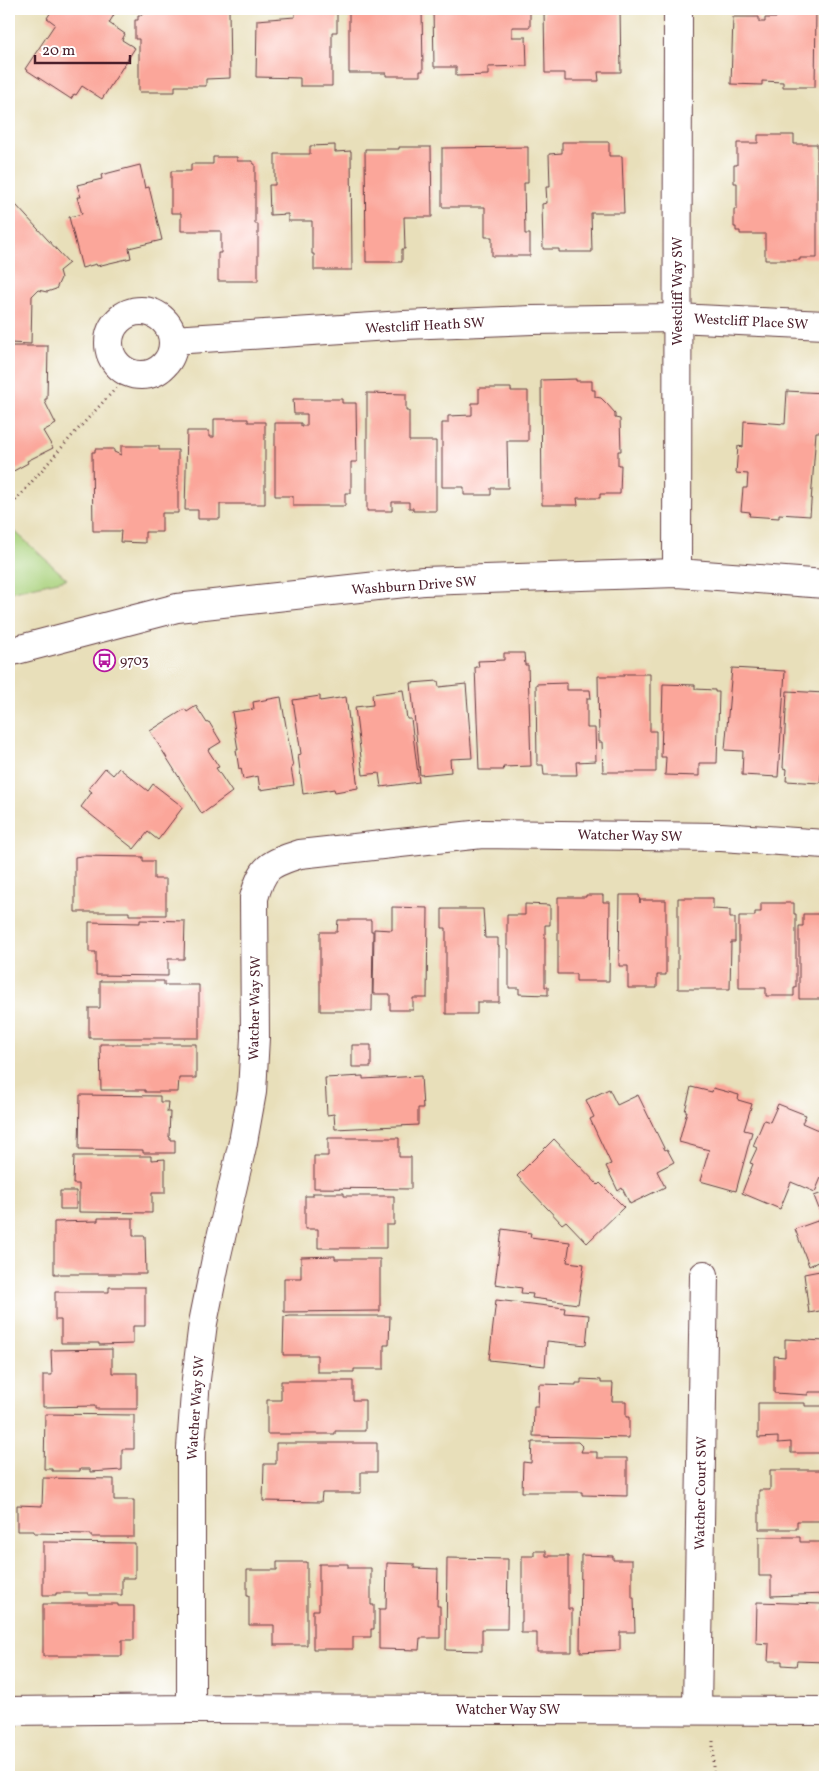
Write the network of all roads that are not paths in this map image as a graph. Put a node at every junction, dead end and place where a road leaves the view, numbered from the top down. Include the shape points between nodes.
1 (678, 9) edge
2 (677, 318) junction
3 (825, 325) edge
4 (173, 340) junction
5 (677, 573) junction
6 (825, 584) edge
7 (9, 652) edge
8 (825, 844) edge
9 (704, 1275) dead end
10 (191, 1708) junction
11 (705, 1710) junction
12 (9, 1711) edge
13 (825, 1711) edge

1 - 2 street, Westcliff Way SW
2 - 3 street, Westcliff Place SW
2 - 4 street, Westcliff Heath SW via 404,324
2 - 5 street, Westcliff Way SW
4 - 4 street via 168,361 151,374 140,376 120,368 109,349 112,329 118,320 136,312 156,315 170,330
5 - 6 street, Washburn Drive SW
5 - 7 street, Washburn Drive SW via 423,582 177,608
8 - 10 street, Watcher Way SW via 721,836 482,834 300,854 274,863 260,877 254,898 256,1037 252,1092 207,1304 196,1379 191,1448
9 - 11 street, Watcher Court SW
10 - 11 street, Watcher Way SW
10 - 12 street, Watcher Way SW
11 - 13 street, Watcher Way SW

